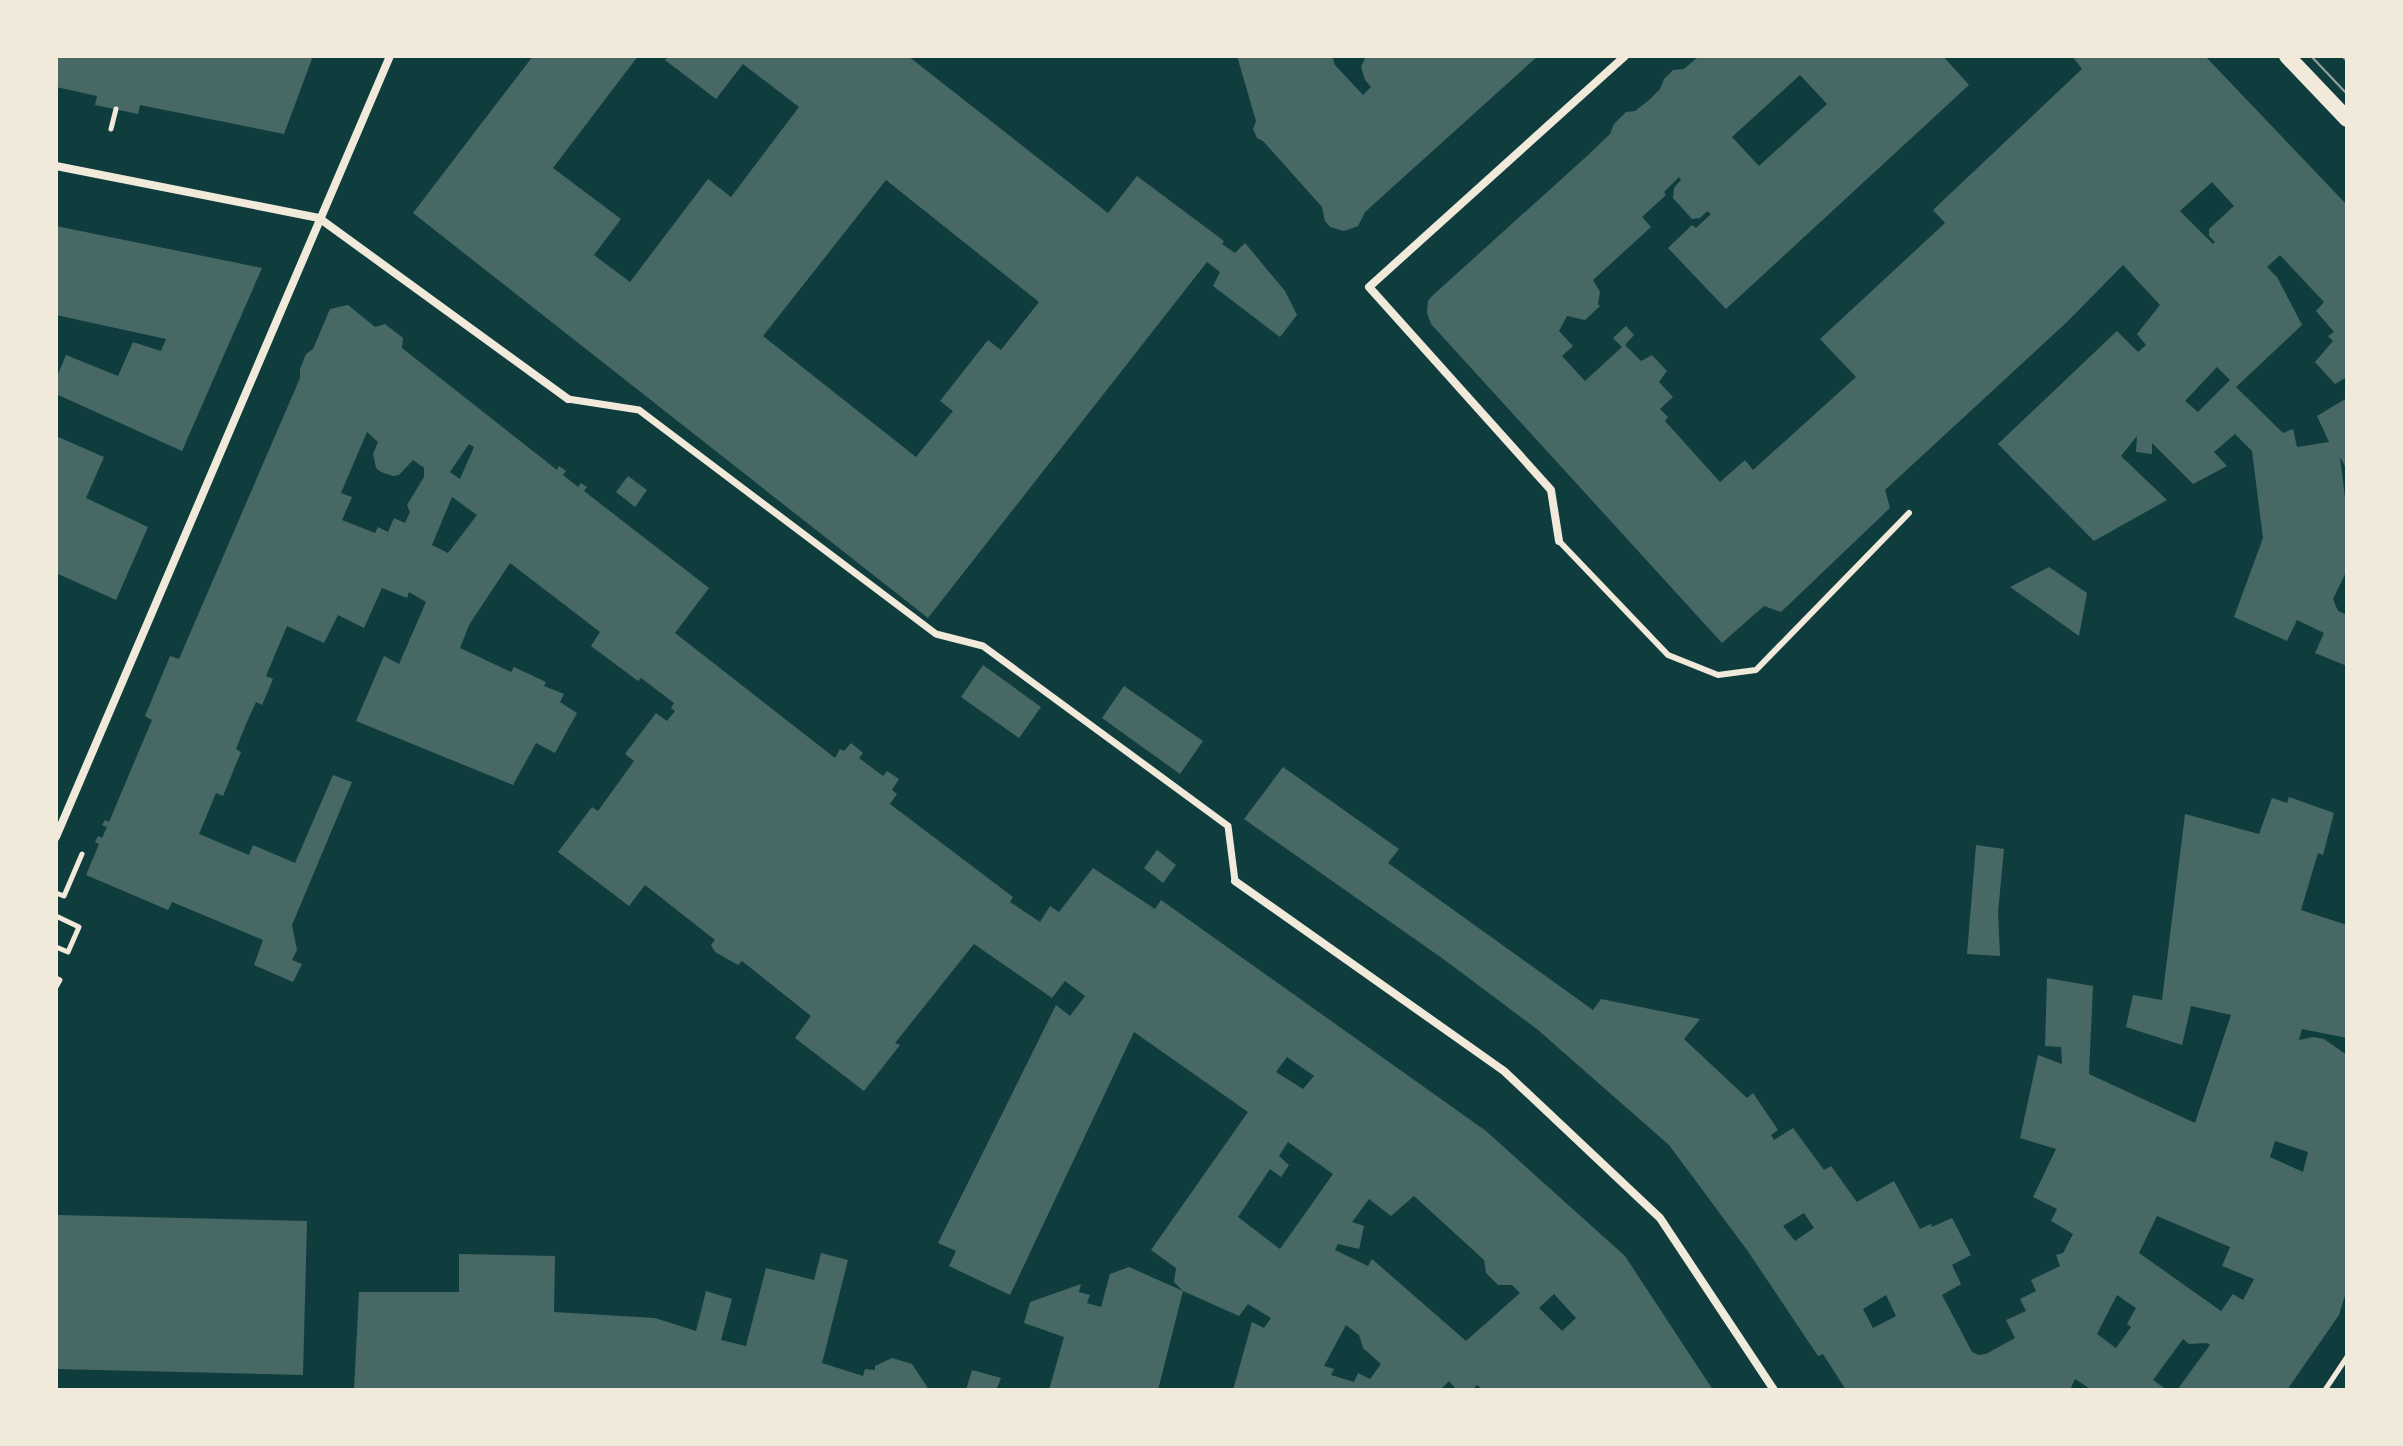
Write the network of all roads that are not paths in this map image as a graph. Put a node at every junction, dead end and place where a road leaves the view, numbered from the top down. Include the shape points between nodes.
1 (390, 56) edge
2 (1625, 56) edge
3 (2287, 56) edge
4 (2347, 119) edge
5 (56, 166) edge
6 (319, 218) junction
7 (568, 399) joint
8 (1909, 513) dead end
9 (1559, 541) joint
10 (56, 837) edge
11 (1235, 881) joint
12 (1774, 1390) edge

1 - 6 street
2 - 9 street via 1369,287 1551,490
3 - 4 main road
5 - 6 street
6 - 7 street
6 - 10 street
7 - 11 street via 639,410 936,634 983,646 1228,826
8 - 9 lane via 1756,670 1718,675 1668,655
11 - 12 street via 1504,1071 1638,1197 1660,1218

